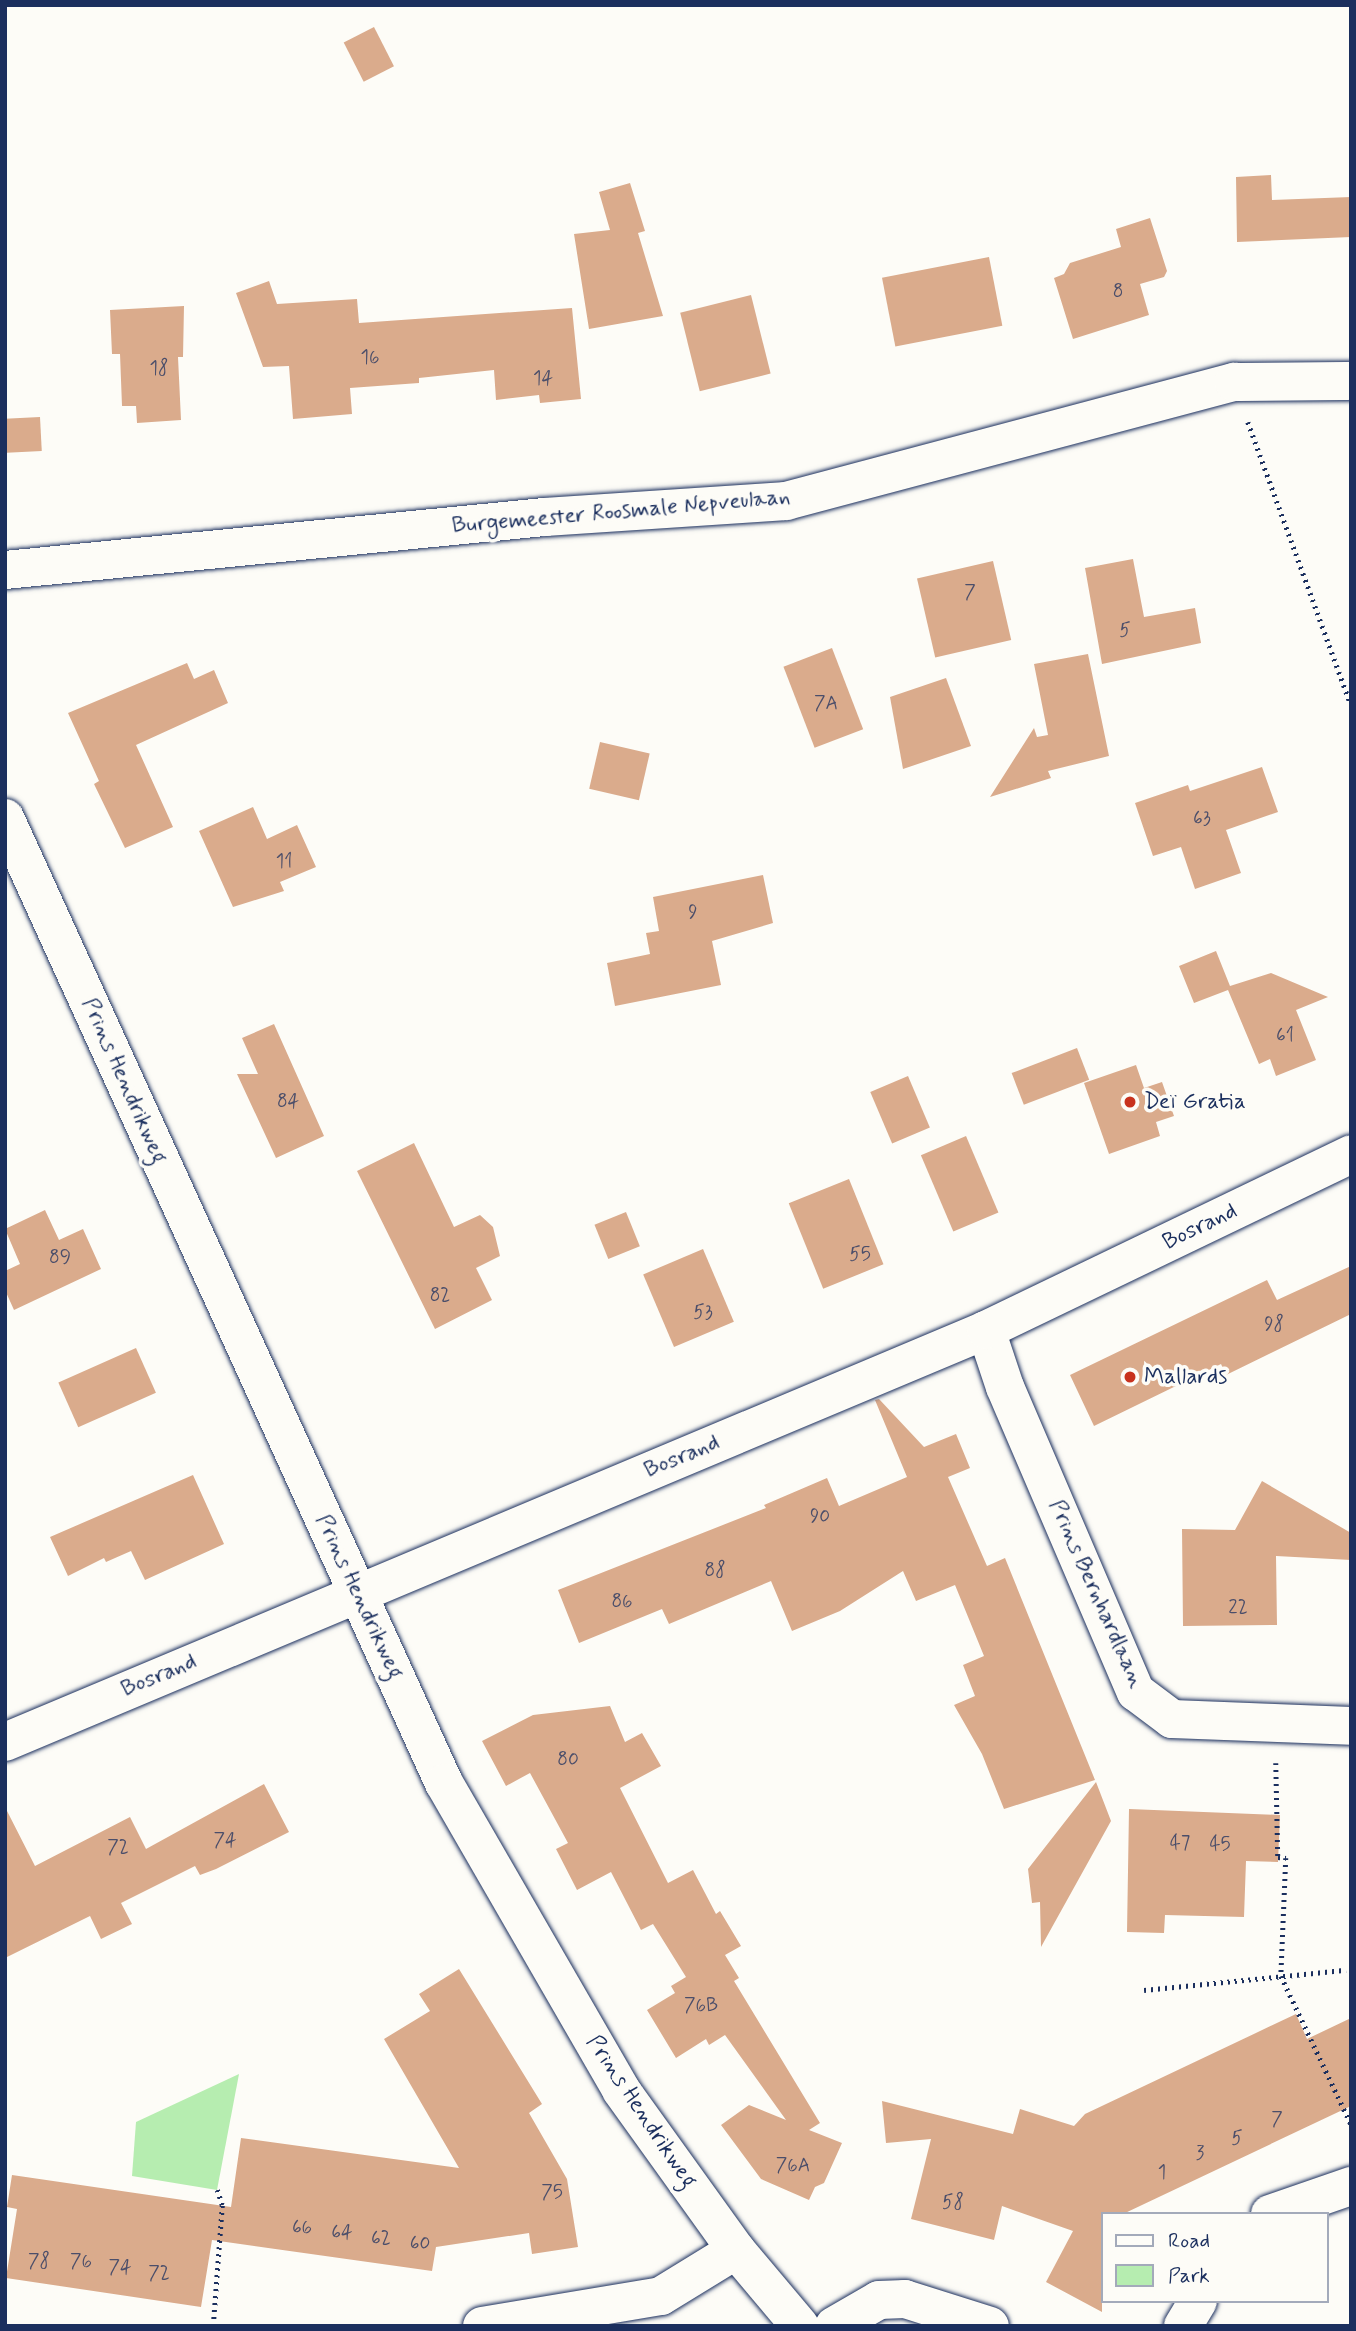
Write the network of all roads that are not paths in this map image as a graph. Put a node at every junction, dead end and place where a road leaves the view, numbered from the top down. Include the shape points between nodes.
1 (1351, 381) edge
2 (5, 570) edge
3 (5, 818) edge
4 (1351, 1154) edge
5 (986, 1330) junction
6 (356, 1592) junction
7 (1351, 1726) edge
8 (5, 1742) edge
9 (1351, 2186) edge
10 (1276, 2212) edge
11 (736, 2249) junction
12 (1197, 2303) edge
13 (482, 2326) edge
14 (800, 2326) edge
15 (834, 2326) edge
16 (990, 2326) edge
17 (1184, 2326) edge

1 - 2 street, Burgemeester Roosmale Nepveulaan via 1234,382 786,501 545,517
3 - 6 street, Prins Hendrikweg
4 - 5 street, Bosrand
5 - 6 street, Bosrand
5 - 7 street, Prins Bernhardlaan via 1005,1387 1136,1692 1172,1718
6 - 8 street, Bosrand
6 - 11 street, Prins Hendrikweg via 444,1783 600,2055
9 - 10 street
11 - 13 street via 661,2297
11 - 14 street, Prins Hendrikweg
12 - 17 street
15 - 16 street via 879,2300 905,2299

